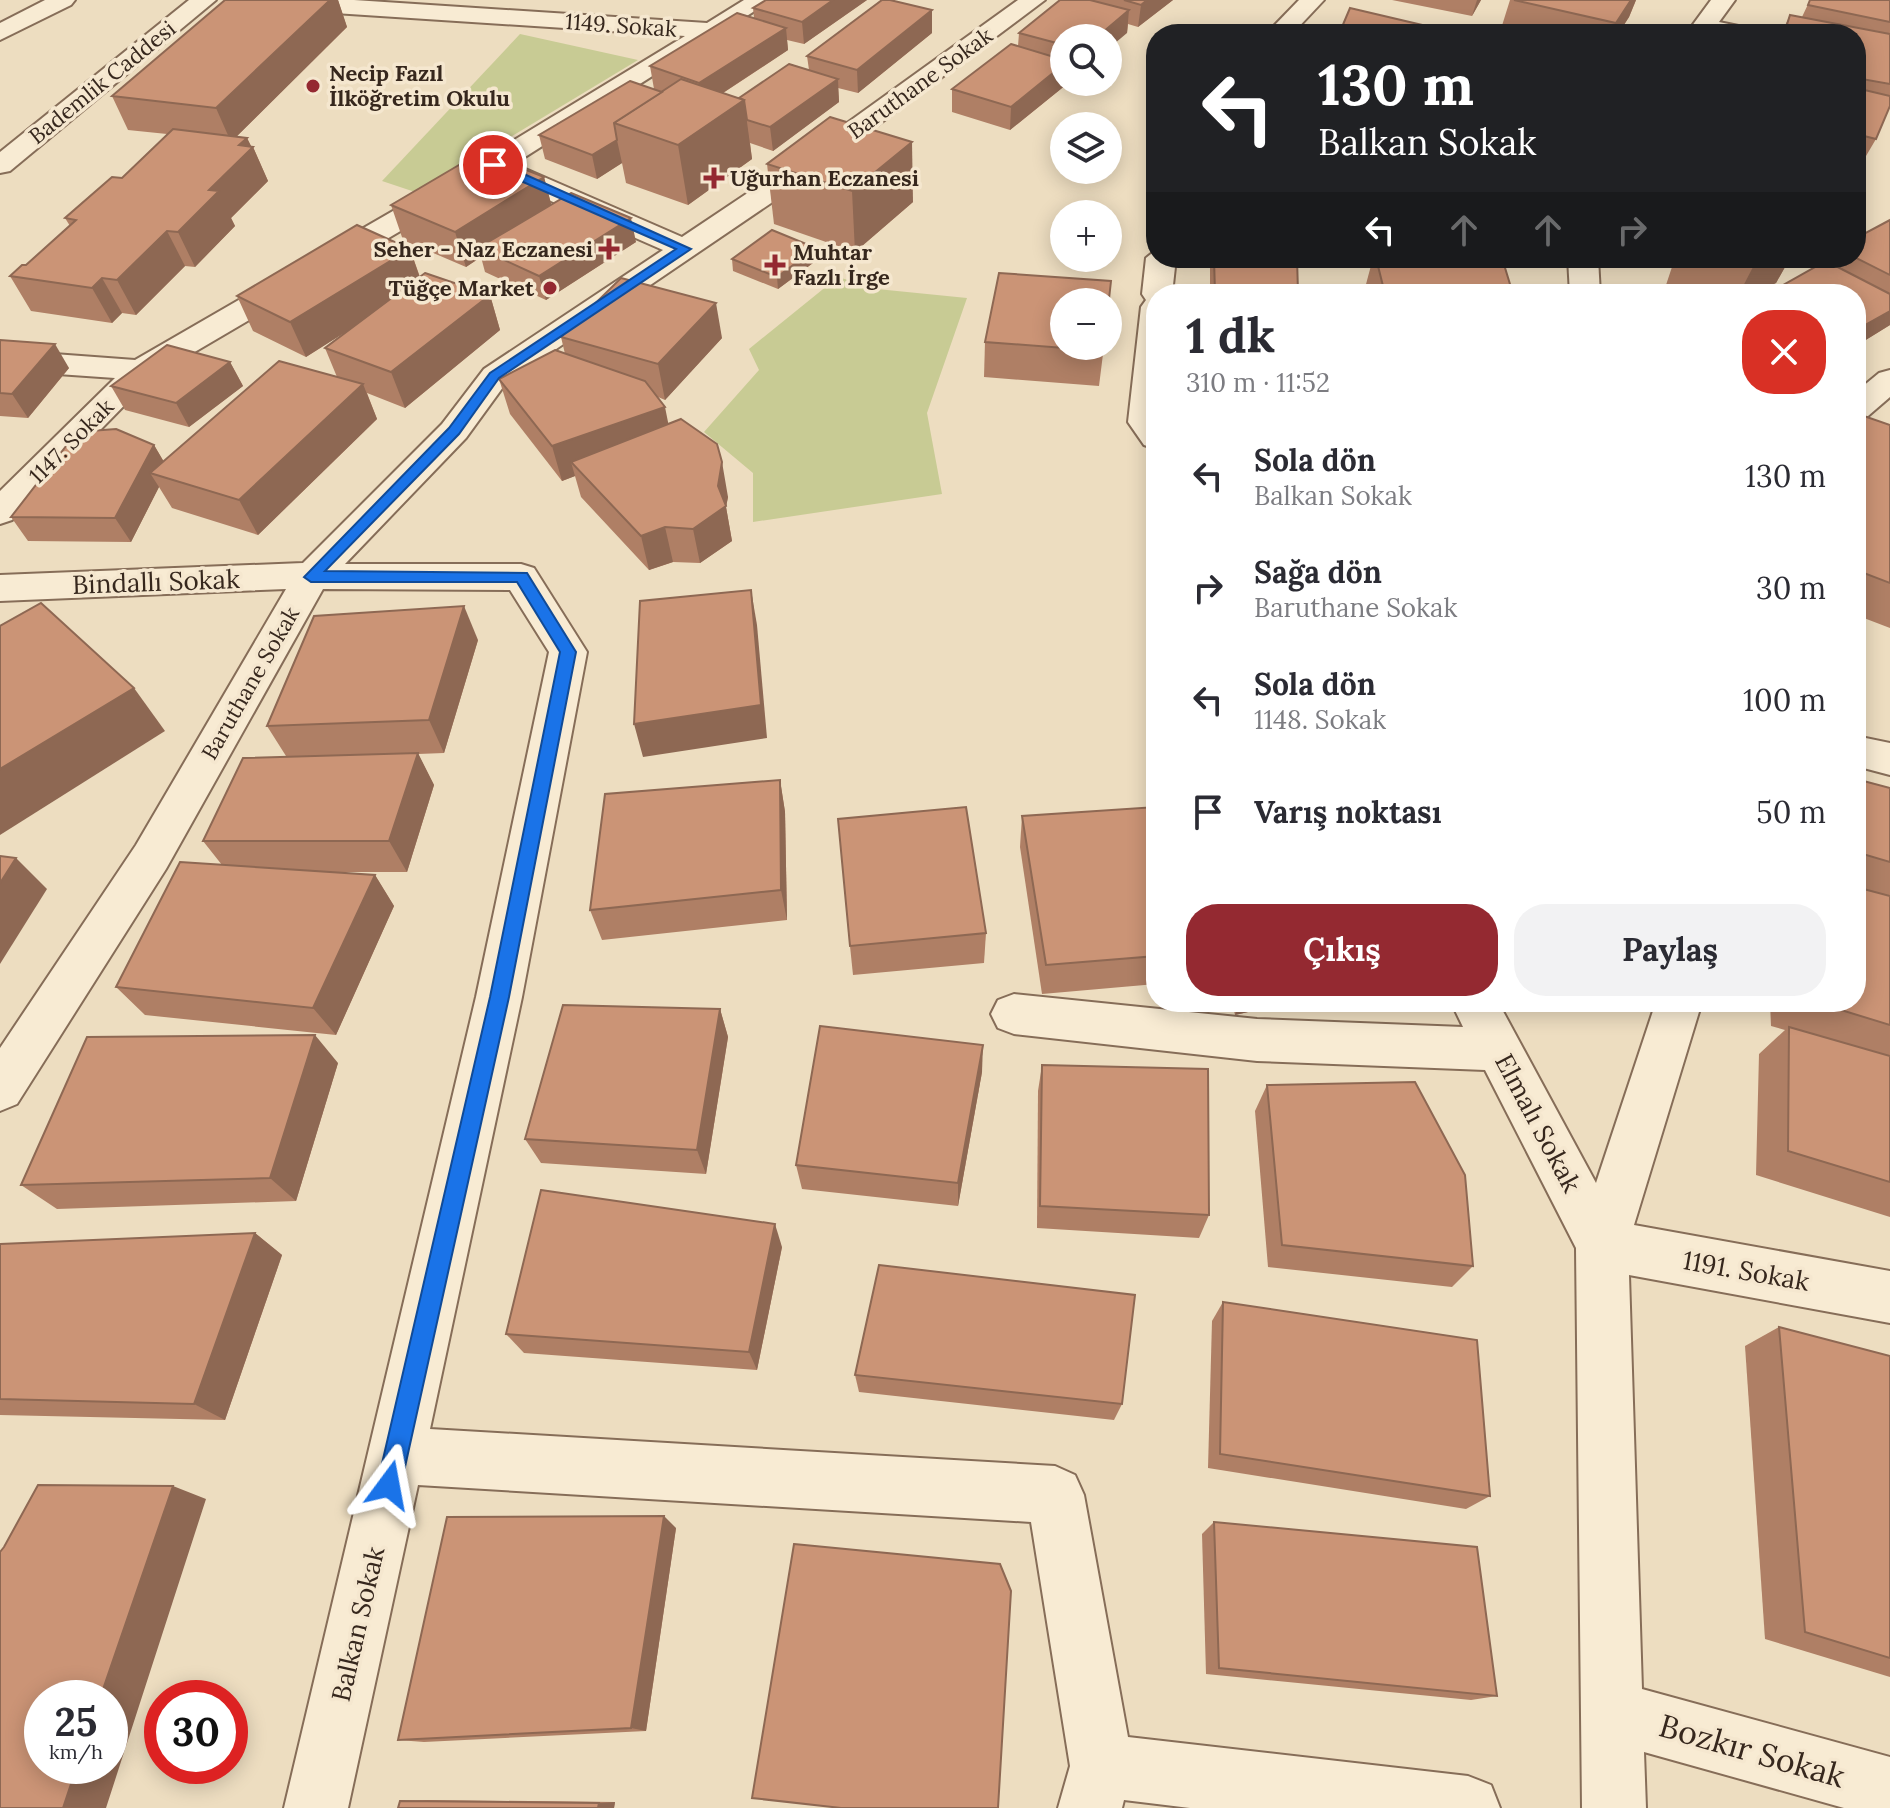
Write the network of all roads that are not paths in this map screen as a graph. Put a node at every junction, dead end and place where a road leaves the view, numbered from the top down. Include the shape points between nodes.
1 (63, 0) edge
2 (204, 0) edge
3 (244, 0) edge
4 (760, 0) edge
5 (1033, 0) edge
6 (1312, 0) edge
7 (1723, 0) edge
8 (1288, 24) edge
9 (1705, 24) edge
10 (710, 30) junction
11 (0, 33) edge
12 (0, 165) edge
13 (493, 165) junction
14 (685, 249) junction
15 (0, 360) edge
16 (141, 370) junction
17 (1890, 380) edge
18 (1866, 400) edge
19 (0, 512) edge
20 (311, 577) junction
21 (0, 588) edge
22 (1866, 753) edge
23 (1890, 759) edge
24 (1479, 1012) edge
25 (1676, 1012) edge
26 (1014, 1014) dead end
27 (1499, 1049) junction
28 (0, 1089) edge
29 (1602, 1245) junction
30 (1890, 1297) edge
31 (396, 1455) junction
32 (1614, 1712) junction
33 (1096, 1787) edge
34 (1890, 1789) edge
35 (316, 1808) edge
36 (1468, 1808) edge
37 (1614, 1808) edge

1 - 11 street
2 - 12 street, Bademlik Caddesi
3 - 10 street, 1149. Sokak
4 - 10 street, 1147. Sokak
5 - 14 street, Baruthane Sokak
6 - 8 street
7 - 9 street
10 - 13 street, 1147. Sokak
13 - 14 street
13 - 16 street, 1147. Sokak
14 - 20 street, Baruthane Sokak via 495,376 454,431
15 - 16 street
16 - 19 street, 1147. Sokak
17 - 18 street
20 - 21 street, Bindallı Sokak
20 - 28 street, Baruthane Sokak via 151,857
20 - 31 street, Balkan Sokak via 521,577 568,652 499,997
22 - 23 street
24 - 27 street, Elmalı Sokak
25 - 29 street
26 - 27 street via 1257,1040
27 - 29 street, Elmalı Sokak
29 - 30 street, 1191. Sokak
29 - 32 street
31 - 33 street via 1055,1495
31 - 35 street, Balkan Sokak
32 - 34 street, Bozkır Sokak
32 - 37 street
33 - 36 street

